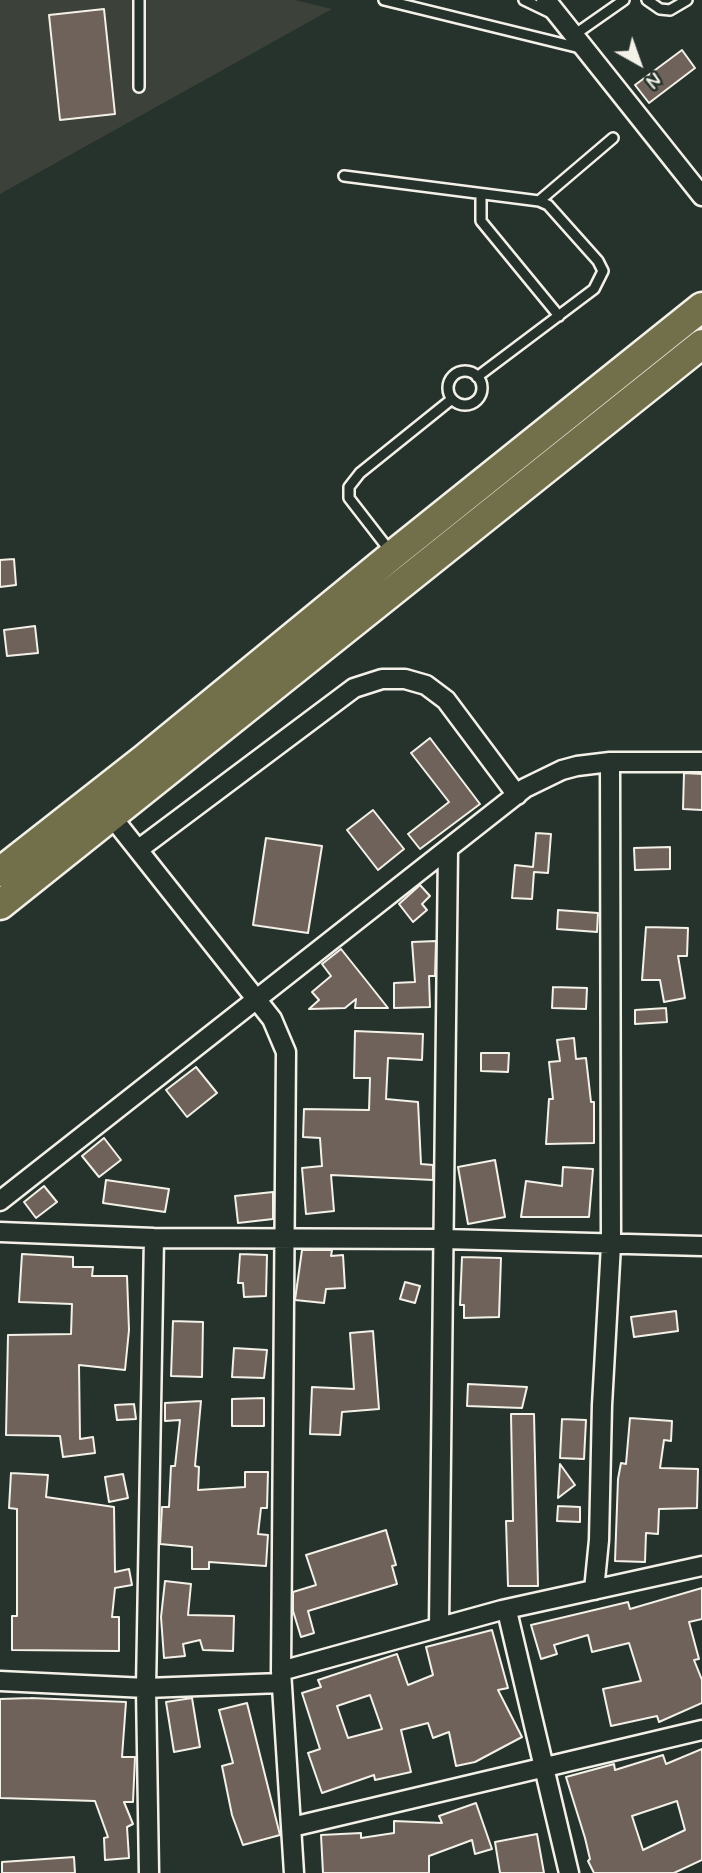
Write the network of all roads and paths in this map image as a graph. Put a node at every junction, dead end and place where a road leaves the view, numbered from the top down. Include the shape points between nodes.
1 (139, 0) edge
2 (384, 0) edge
3 (524, 0) edge
4 (546, 0) edge
5 (624, 0) edge
6 (647, 0) edge
7 (687, 0) edge
8 (558, 16) junction
9 (580, 42) junction
10 (139, 87) dead end
11 (613, 138) dead end
12 (344, 176) dead end
13 (481, 194) junction
14 (702, 195) edge
15 (539, 201) junction
16 (702, 307) edge
17 (559, 316) junction
18 (702, 344) edge
19 (477, 377) junction
20 (452, 399) junction
21 (392, 555) junction
22 (610, 762) junction
23 (702, 762) edge
24 (517, 795) junction
25 (112, 817) junction
26 (139, 849) junction
27 (448, 849) junction
28 (0, 872) edge
29 (0, 905) edge
30 (256, 998) junction
31 (0, 1201) edge
32 (0, 1232) edge
33 (154, 1238) junction
34 (285, 1239) junction
35 (445, 1239) junction
36 (611, 1245) junction
37 (702, 1246) edge
38 (702, 1566) edge
39 (594, 1590) junction
40 (507, 1611) junction
41 (439, 1626) junction
42 (281, 1677) junction
43 (0, 1681) edge
44 (146, 1688) junction
45 (702, 1730) edge
46 (546, 1768) junction
47 (292, 1827) junction
48 (149, 1873) edge
49 (294, 1873) edge
50 (569, 1873) edge

1 - 10 lane
2 - 9 lane
3 - 8 lane
4 - 8 street
5 - 9 lane
6 - 7 lane via 670,10
8 - 9 street
9 - 14 street
11 - 15 lane
12 - 13 lane
13 - 15 lane
13 - 17 lane via 481,221
15 - 17 lane via 553,211 603,271 594,289
16 - 21 main road
17 - 19 lane
18 - 25 main road
19 - 20 lane via 465,371 452,377 448,386
19 - 20 lane via 481,391 474,402 460,405
20 - 21 lane via 349,487 349,498
21 - 28 main road
22 - 23 street
22 - 24 street via 562,770
22 - 36 street
24 - 26 street via 446,700 426,685 382,679 354,688
24 - 27 street
25 - 26 street
25 - 29 main road
26 - 30 street
27 - 30 street
27 - 35 street
30 - 31 street
30 - 34 street via 281,1034 286,1052
32 - 33 street
33 - 34 street
33 - 44 street
34 - 35 street
34 - 42 street
35 - 36 street
35 - 41 street
36 - 37 street
36 - 39 street
38 - 39 street
39 - 40 street
40 - 41 street
40 - 46 street
41 - 42 street
42 - 44 street
42 - 47 street
43 - 44 street
44 - 48 street
45 - 46 street
46 - 47 street
46 - 50 street
47 - 49 street

